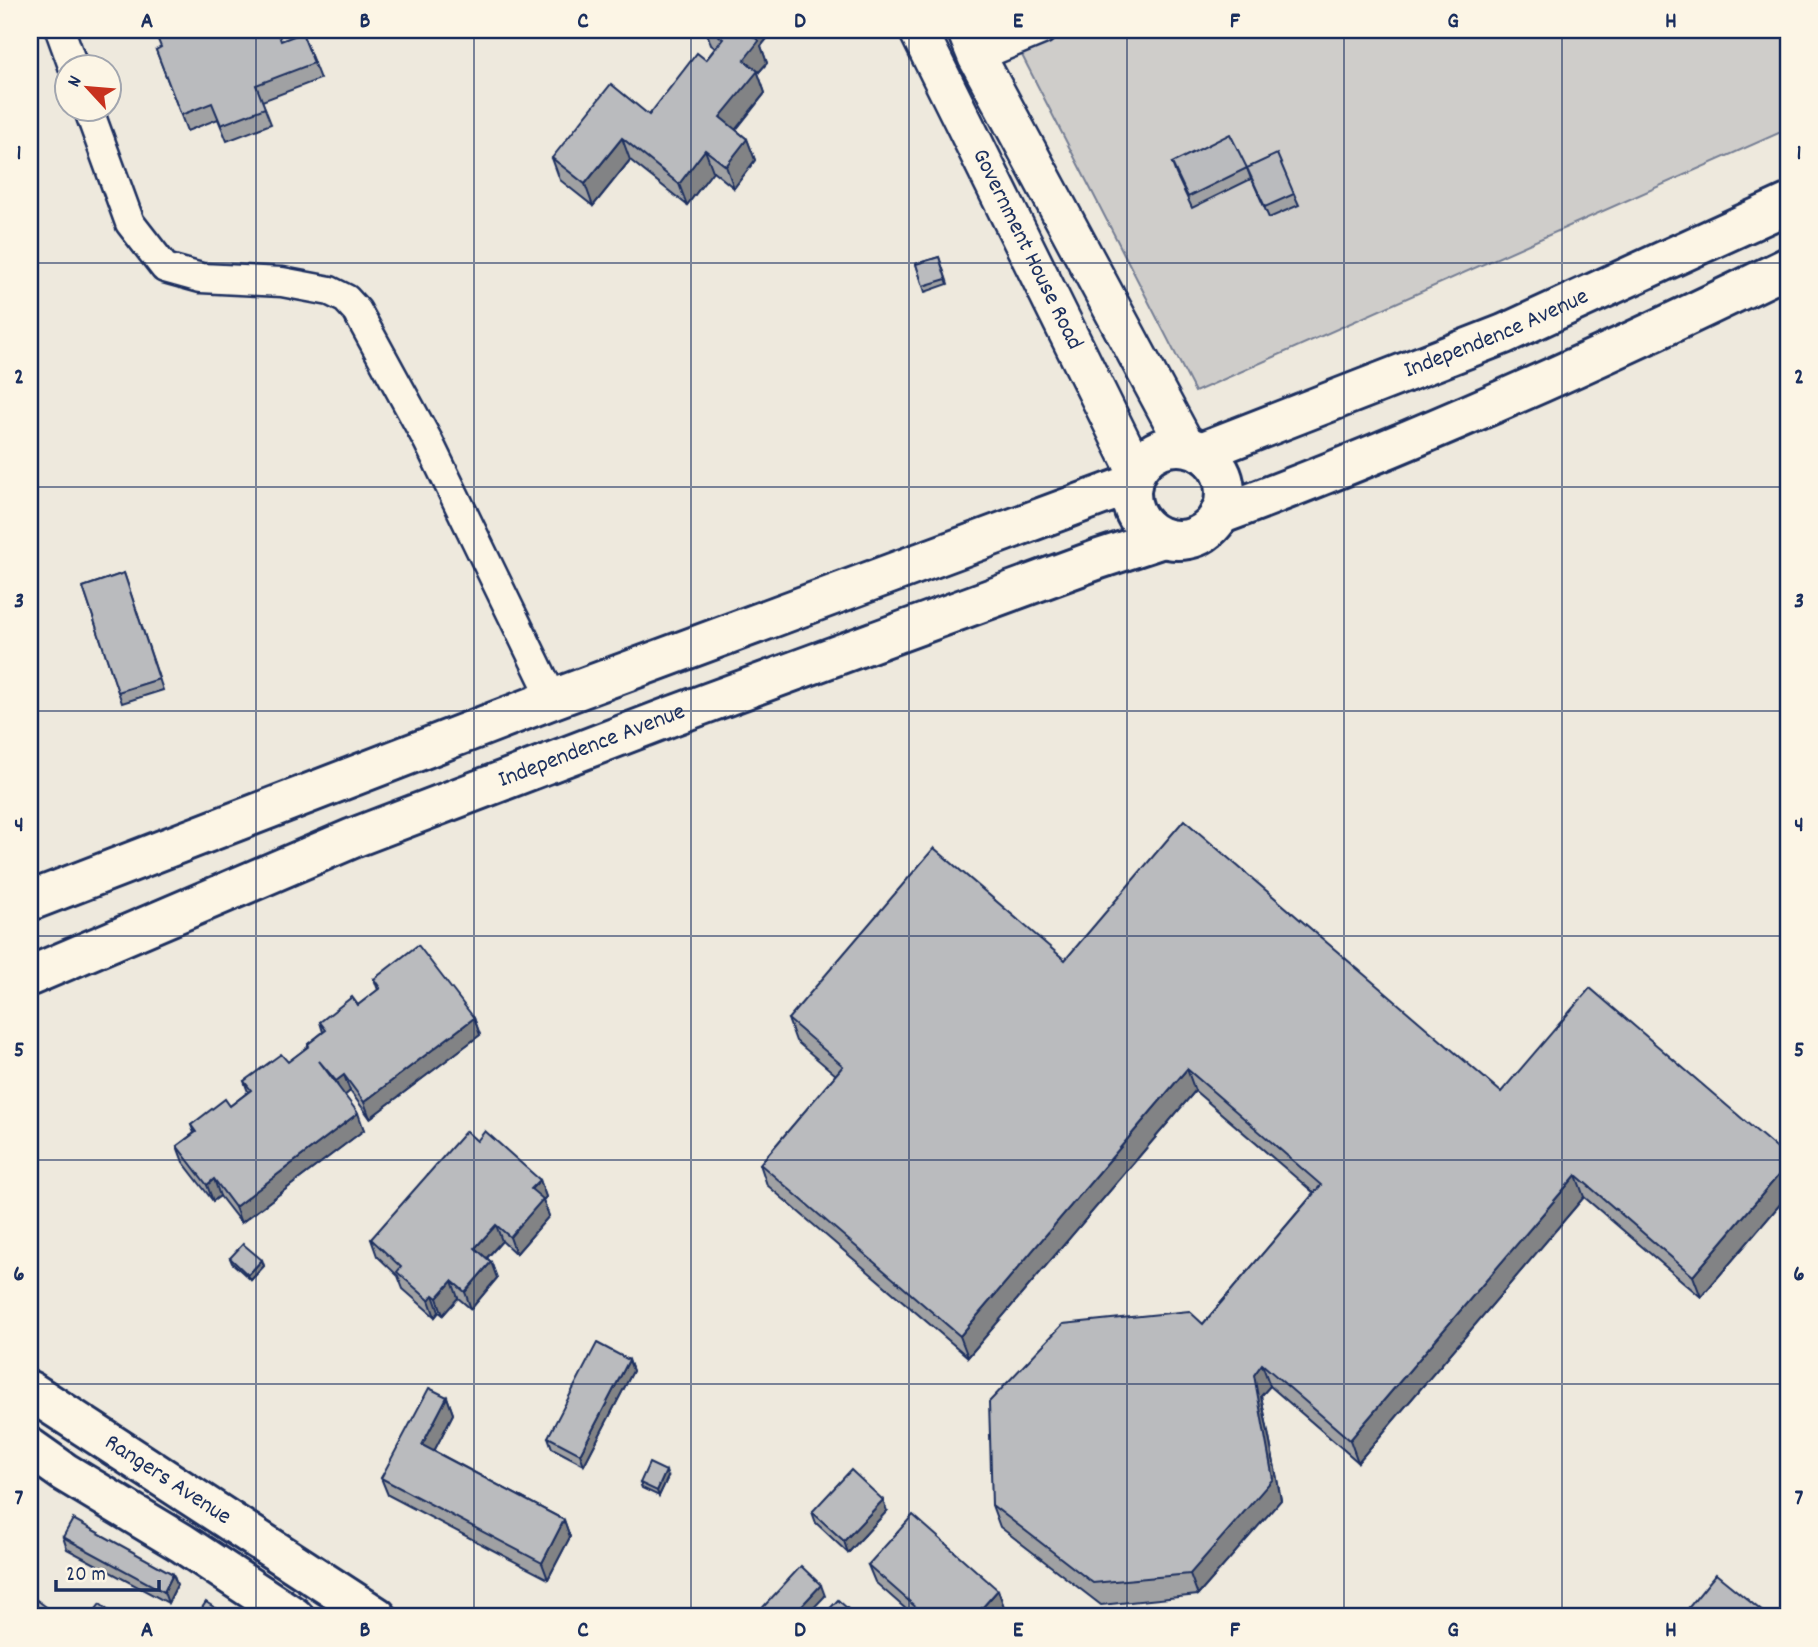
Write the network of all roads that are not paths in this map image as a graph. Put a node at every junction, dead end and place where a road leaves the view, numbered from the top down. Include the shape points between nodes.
1 (60, 30) edge
2 (918, 30) edge
3 (1042, 30) edge
4 (971, 43) edge
5 (68, 52) edge
6 (93, 122) edge
7 (1788, 204) edge
8 (1788, 267) edge
9 (1194, 449) junction
10 (1134, 477) junction
11 (1219, 515) junction
12 (1163, 538) junction
13 (554, 699) junction
14 (30, 901) edge
15 (30, 976) edge
16 (30, 1391) edge
17 (30, 1448) edge
18 (294, 1617) edge
19 (377, 1617) edge

1 - 5 street
2 - 10 street, Government House Road
3 - 4 street
4 - 9 street, Government House Road
6 - 13 street via 130,223 165,268 201,278 282,282 330,291 357,311 428,441
7 - 9 main road, Independence Avenue via 1504,334
8 - 11 main road via 1483,409
9 - 10 main road via 1171,446 1157,450
9 - 11 main road via 1215,463 1223,480 1225,498
10 - 12 main road via 1131,498 1141,523
10 - 13 main road
11 - 12 main road via 1195,536
12 - 15 main road, Independence Avenue via 672,716 353,838
13 - 14 main road
16 - 19 main road, Rangers Avenue
17 - 18 main road, Rangers Avenue

